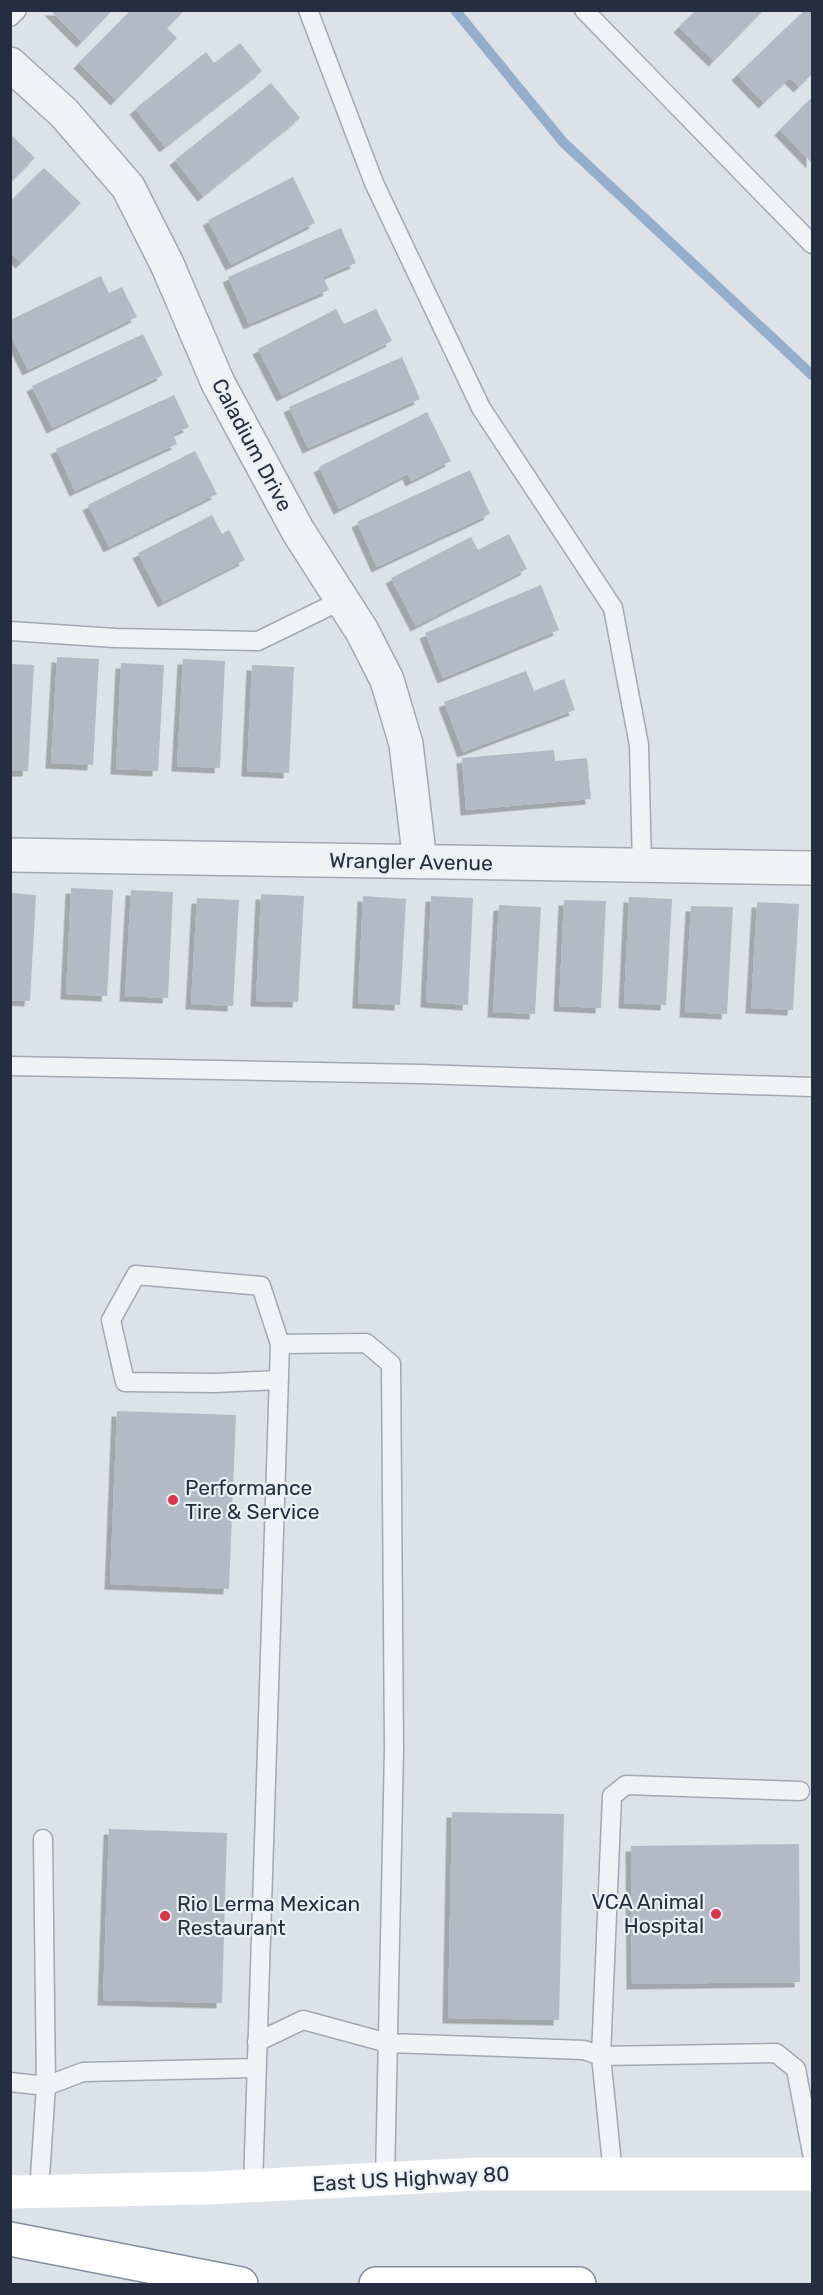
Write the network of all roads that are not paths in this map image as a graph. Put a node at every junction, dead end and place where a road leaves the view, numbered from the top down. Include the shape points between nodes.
1 (17, 10) edge
2 (308, 10) edge
3 (584, 10) edge
4 (10, 17) edge
5 (10, 64) edge
6 (813, 244) edge
7 (342, 600) junction
8 (10, 631) edge
9 (10, 855) edge
10 (420, 862) junction
11 (642, 865) junction
12 (813, 868) edge
13 (10, 1066) edge
14 (813, 1087) edge
15 (280, 1344) junction
16 (279, 1380) junction
17 (800, 1791) dead end
18 (44, 1839) dead end
19 (257, 2042) junction
20 (388, 2043) junction
21 (601, 2056) junction
22 (256, 2068) junction
23 (10, 2082) edge
24 (46, 2086) junction
25 (813, 2153) edge
26 (613, 2174) junction
27 (813, 2174) edge
28 (386, 2179) junction
29 (253, 2186) junction
30 (25, 2192) edge
31 (10, 2239) edge
32 (241, 2284) edge
33 (376, 2284) edge
34 (579, 2284) edge

1 - 4 lane
2 - 11 lane via 374,183 481,408 613,608 639,745
3 - 6 lane
5 - 7 street, Caladium Drive via 64,113 128,187 167,264 218,383 298,531
7 - 8 lane via 258,641
7 - 10 street, Caladium Drive via 387,680 406,744
9 - 10 street, Wrangler Avenue
10 - 11 street, Wrangler Avenue
11 - 12 street, Wrangler Avenue
13 - 14 lane
15 - 16 lane
15 - 16 lane via 261,1286 136,1275 111,1320 125,1382
15 - 20 lane via 366,1343 390,1364 394,1749
16 - 19 lane
17 - 21 lane via 626,1785 612,1796
18 - 24 lane
19 - 20 lane via 303,2020
19 - 22 lane
20 - 21 lane via 584,2050
20 - 28 lane
21 - 25 lane via 776,2053 796,2069
21 - 26 lane
22 - 24 lane via 82,2072
22 - 29 lane
23 - 24 lane
24 - 30 lane
26 - 27 main road, East US Highway 80
26 - 28 main road, East US Highway 80
28 - 29 main road, East US Highway 80
29 - 30 main road, East US Highway 80
31 - 32 main road
33 - 34 main road

